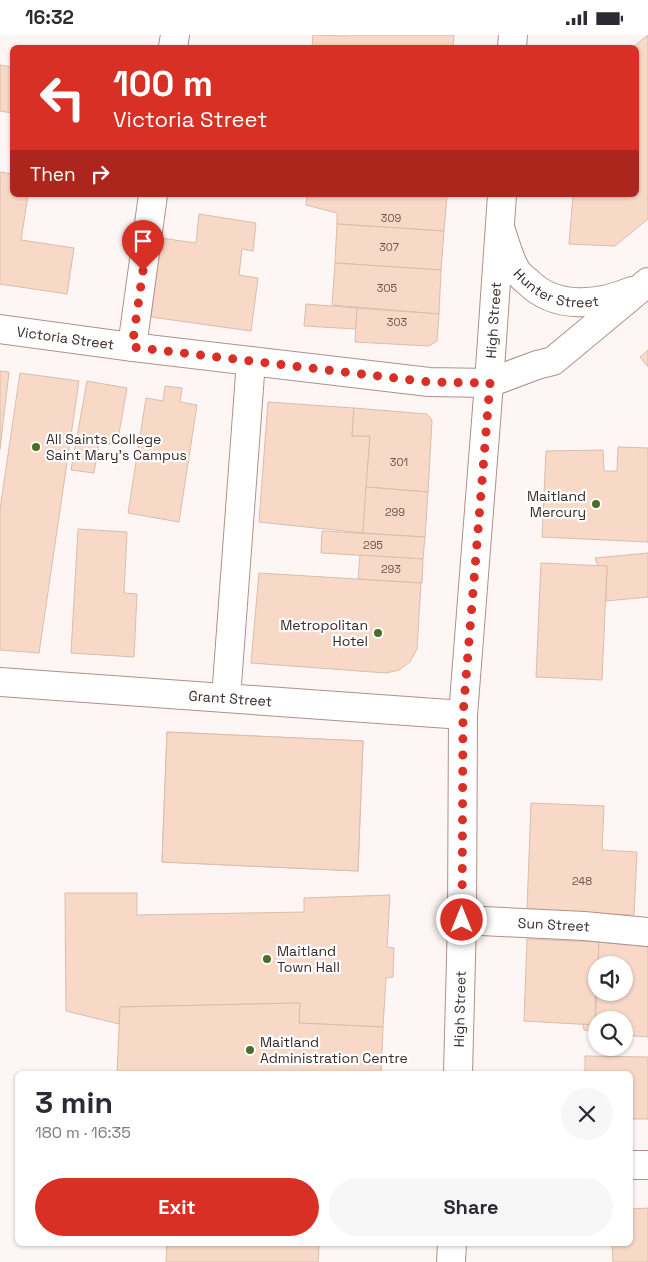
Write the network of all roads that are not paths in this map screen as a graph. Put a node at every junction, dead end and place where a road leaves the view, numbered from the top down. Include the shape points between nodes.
1 (153, 197) edge
2 (502, 197) edge
3 (500, 228) junction
4 (646, 284) edge
5 (0, 329) edge
6 (132, 347) junction
7 (251, 361) junction
8 (490, 383) junction
9 (0, 682) edge
10 (226, 698) junction
11 (463, 715) junction
12 (462, 920) junction
13 (648, 932) edge
14 (458, 1071) edge
15 (633, 1165) edge
16 (648, 1165) edge
17 (452, 1246) edge
18 (450, 1262) edge

1 - 6 street
2 - 3 street, High Street
3 - 4 street, Hunter Street via 515,270 544,294 570,303 613,299
3 - 8 street, High Street
4 - 8 street, Hunter Street via 553,361
5 - 6 street, Victoria Street
6 - 7 street, Victoria Street
7 - 8 street, Victoria Street via 429,382
7 - 10 street
8 - 11 street, High Street
9 - 10 street, Grant Street
10 - 11 street, Grant Street
11 - 12 street, High Street
12 - 13 street, Sun Street
12 - 14 street, High Street
15 - 16 street
17 - 18 street

